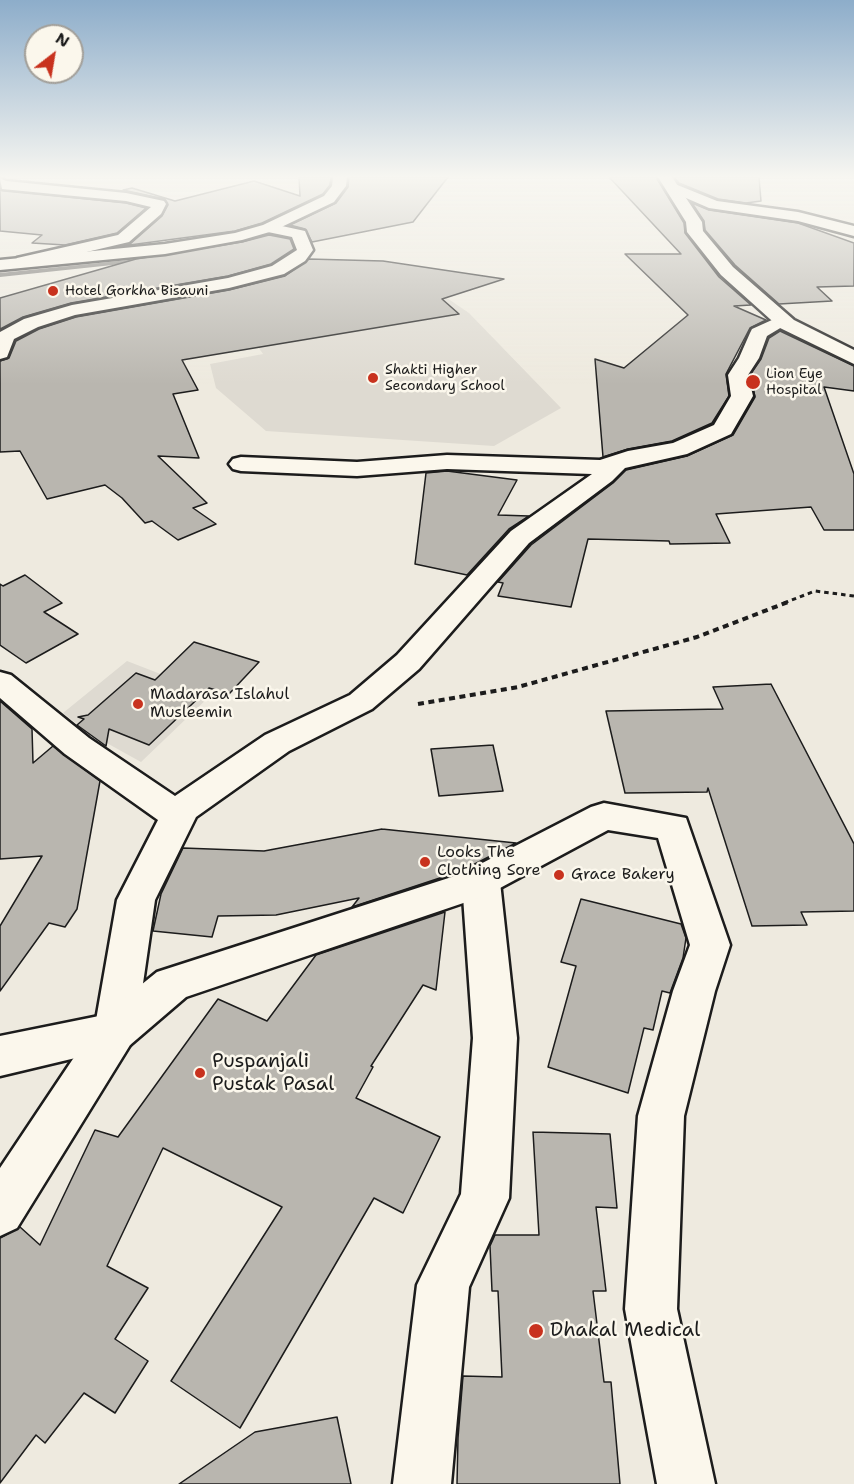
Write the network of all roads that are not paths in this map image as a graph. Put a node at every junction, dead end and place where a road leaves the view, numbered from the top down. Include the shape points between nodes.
1 (89, 246) edge
2 (189, 246) edge
3 (304, 246) edge
4 (707, 246) edge
5 (23, 262) junction
6 (0, 265) edge
7 (783, 321) junction
8 (0, 353) edge
9 (854, 358) edge
10 (617, 463) junction
11 (241, 464) dead end
12 (0, 682) edge
13 (178, 816) junction
14 (481, 882) junction
15 (115, 1032) junction
16 (0, 1056) edge
17 (0, 1212) edge
18 (422, 1484) edge
19 (686, 1484) edge

1 - 5 street
2 - 5 street
3 - 8 street via 299,258 278,270 229,283 83,308 31,323 6,336
4 - 7 street via 727,271
5 - 6 street
7 - 9 street
7 - 10 street via 759,333 738,375 742,396 723,429 679,449
10 - 11 street via 589,467 447,462 357,469
10 - 13 street via 520,537 408,662 361,702 278,743 182,809
12 - 13 street via 76,746
13 - 15 street via 136,900
14 - 15 street via 172,984
14 - 18 street via 495,1038 485,1198 443,1285
14 - 19 street via 604,816 673,827 710,945 661,1116 651,1309
15 - 16 street
15 - 17 street

